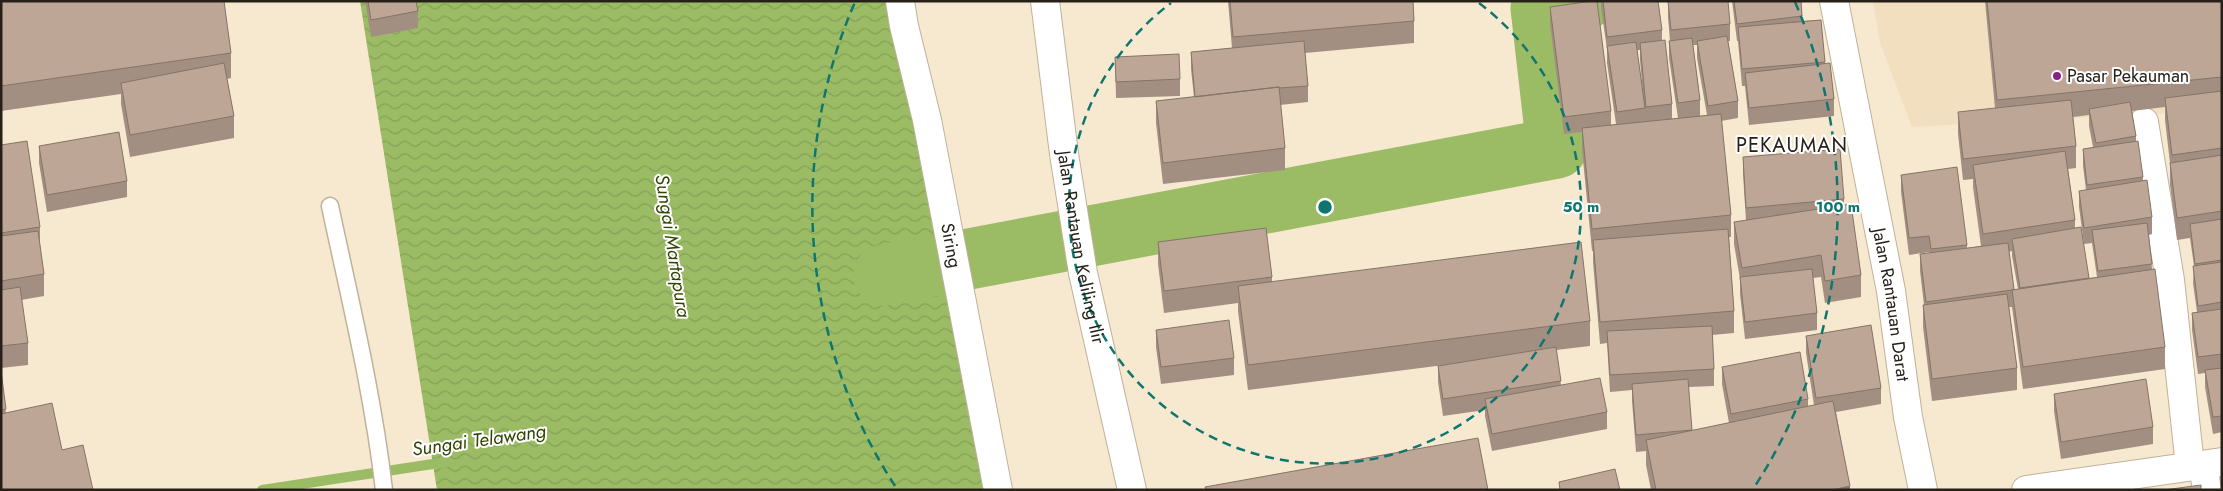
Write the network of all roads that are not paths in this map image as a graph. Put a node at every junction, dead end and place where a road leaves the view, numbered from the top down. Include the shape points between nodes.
1 (900, 1) edge
2 (1045, 1) edge
3 (1834, 1) edge
4 (2144, 122) dead end
5 (330, 206) dead end
6 (2206, 471) edge
7 (384, 490) edge
8 (998, 490) edge
9 (1132, 490) edge
10 (1923, 490) edge
11 (2026, 490) edge

1 - 8 street, Siring via 927,120
2 - 9 street, Jalan Rantauan Keliling Ilir via 1083,273
3 - 10 street, Jalan Rantauan Darat via 1891,291 1908,417
4 - 6 street
5 - 7 lane via 379,444
6 - 11 street

